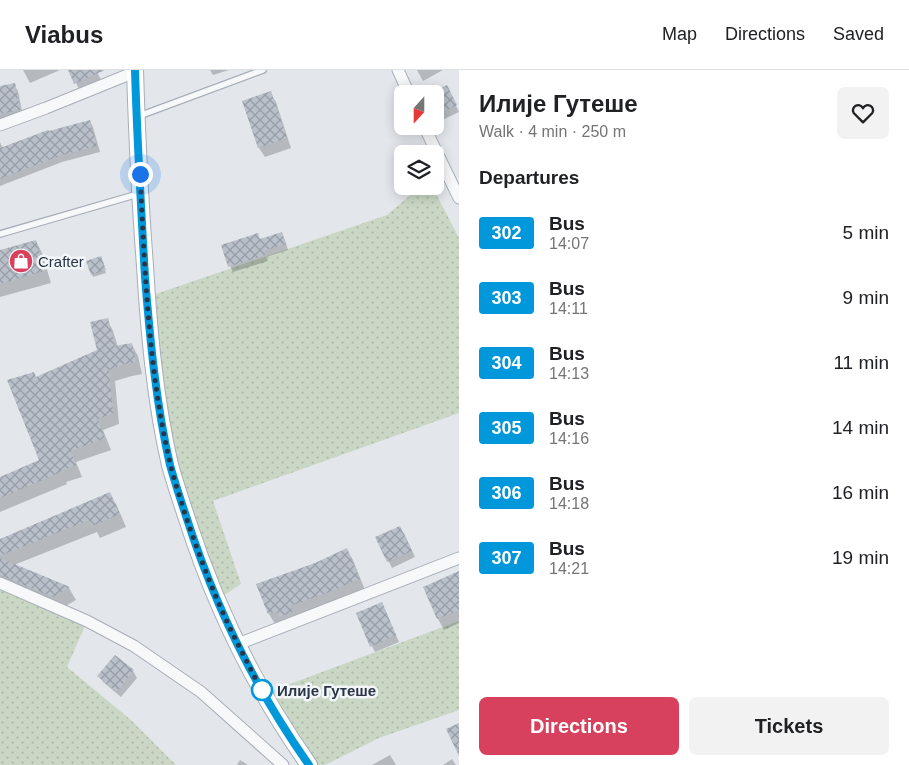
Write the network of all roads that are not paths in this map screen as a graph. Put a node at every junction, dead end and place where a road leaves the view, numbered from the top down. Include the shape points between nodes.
1 (263, 70) edge
2 (398, 70) edge
3 (135, 71) edge
4 (405, 85) edge
5 (137, 116) junction
6 (0, 125) edge
7 (428, 135) edge
8 (140, 193) junction
9 (459, 198) edge
10 (0, 234) edge
11 (459, 558) edge
12 (0, 583) edge
13 (238, 644) junction
14 (283, 765) edge
15 (308, 765) edge

1 - 5 lane
2 - 4 street
3 - 5 main road
3 - 6 street
5 - 8 main road
7 - 9 street
8 - 10 lane
8 - 13 main road via 150,332 170,464 196,547
11 - 13 street
12 - 14 street via 106,630 141,650 201,692
13 - 15 main road via 263,694

